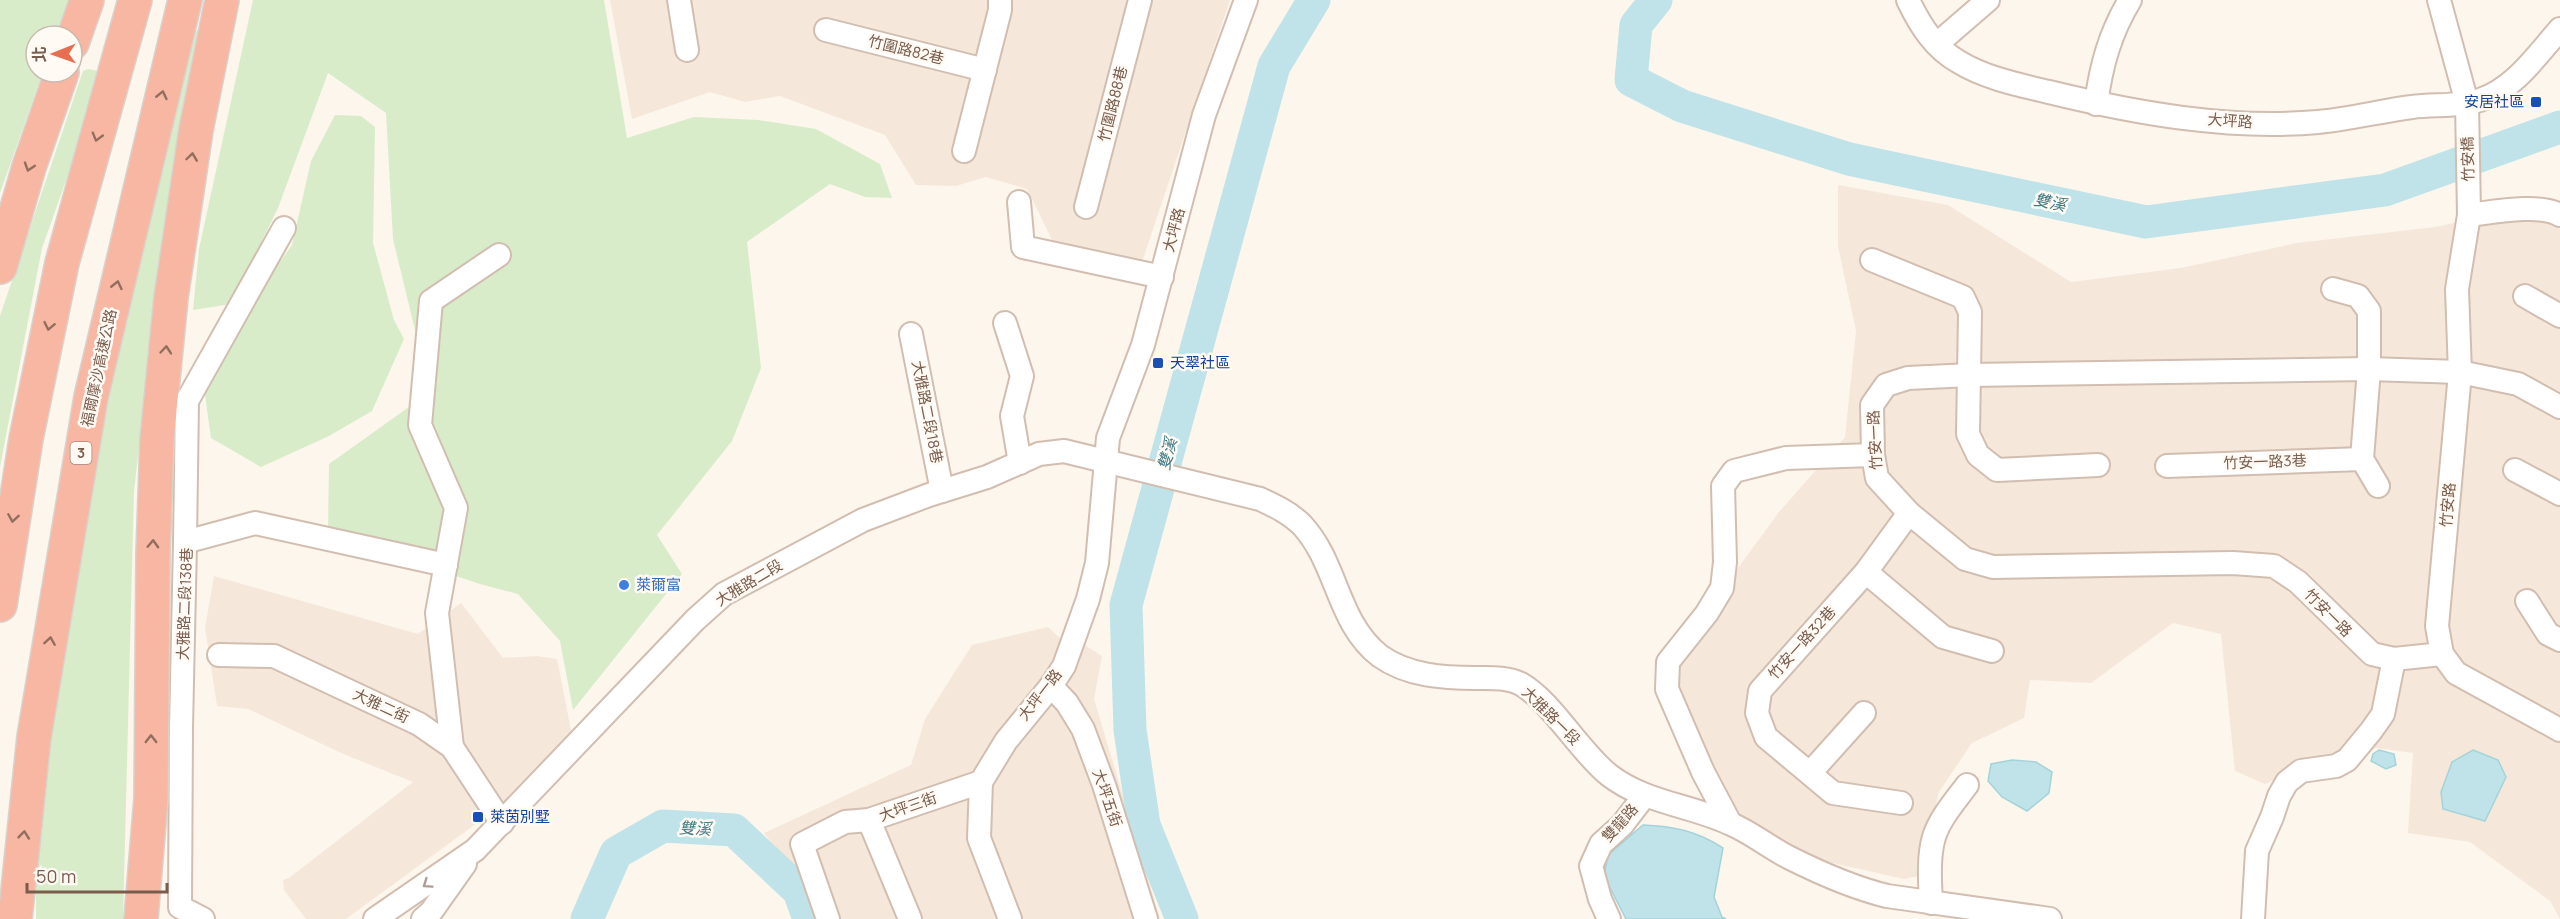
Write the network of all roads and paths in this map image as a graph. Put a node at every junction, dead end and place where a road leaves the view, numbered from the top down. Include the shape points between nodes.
1 (87, 0) edge
2 (135, 0) edge
3 (185, 0) edge
4 (222, 0) edge
5 (679, 0) edge
6 (1000, 0) edge
7 (1140, 0) edge
8 (1246, 0) edge
9 (1908, 0) edge
10 (1988, 0) edge
11 (2130, 0) edge
12 (2439, 0) edge
13 (79, 24) edge
14 (2560, 29) edge
15 (826, 30) dead end
16 (1937, 44) junction
17 (687, 50) dead end
18 (985, 70) junction
19 (58, 84) edge
20 (2467, 103) junction
21 (2096, 104) junction
22 (964, 151) dead end
23 (1019, 202) dead end
24 (1086, 207) dead end
25 (2469, 215) junction
26 (2560, 215) edge
27 (284, 228) dead end
28 (499, 255) dead end
29 (1872, 260) dead end
30 (0, 267) edge
31 (1162, 277) junction
32 (2333, 289) dead end
33 (2525, 296) dead end
34 (2560, 316) edge
35 (1005, 323) dead end
36 (911, 334) dead end
37 (2369, 369) junction
38 (2460, 372) junction
39 (1970, 375) junction
40 (2560, 407) edge
41 (1873, 455) junction
42 (2362, 459) junction
43 (1020, 463) junction
44 (1116, 464) junction
45 (2098, 465) dead end
46 (2167, 466) dead end
47 (2515, 470) dead end
48 (2378, 486) dead end
49 (942, 490) junction
50 (2560, 494) edge
51 (1909, 513) junction
52 (185, 542) junction
53 (446, 565) junction
54 (1866, 572) junction
55 (2527, 601) dead end
56 (0, 605) edge
57 (2560, 640) edge
58 (1992, 651) dead end
59 (2442, 654) junction
60 (219, 655) dead end
61 (2394, 659) junction
62 (1051, 686) junction
63 (1864, 713) dead end
64 (2560, 730) edge
65 (452, 747) junction
66 (1810, 773) junction
67 (981, 782) junction
68 (1967, 785) dead end
69 (1644, 795) junction
70 (151, 798) junction
71 (1901, 803) dead end
72 (869, 820) junction
73 (502, 823) junction
74 (1730, 823) junction
75 (475, 850) junction
76 (1931, 903) junction
77 (15, 916) edge
78 (141, 919) edge
79 (166, 919) edge
80 (203, 919) edge
81 (375, 919) edge
82 (423, 919) edge
83 (828, 919) edge
84 (910, 919) edge
85 (1010, 919) edge
86 (1146, 919) edge
87 (1609, 919) edge
88 (2050, 919) edge
89 (2253, 919) edge

1 - 13 highway
2 -> 56 highway via 62,263 26,439
77 -> 3 highway, 福爾摩沙高速公路 / 3 via 34,737 91,397
70 -> 4 highway via 153,553 159,428 171,298 196,130
5 - 17 street
6 - 18 street
7 - 24 street, 竹圍路88巷
8 - 31 street, 大坪路 via 1204,115
9 - 16 street, 大坪路 via 1921,26
10 - 16 street
11 - 21 street via 2102,63
12 - 20 street, 竹安橋
14 - 20 street, 大坪路 via 2503,90
15 - 18 street, 竹圍路82巷
16 - 21 street, 大坪路 via 1959,63 1981,72
18 - 22 street
19 -> 30 highway
20 - 21 street, 大坪路 via 2414,106 2318,122 2276,123 2221,121
20 - 25 street, 竹安橋
23 - 31 street via 1023,247
25 - 26 street via 2510,210 2552,211
25 - 38 street, 竹安路 via 2457,289
27 - 52 street via 187,401
28 - 53 street via 430,301 420,425 456,508
29 - 39 street via 1963,297 1970,312
31 - 44 street, 大坪路 via 1143,345 1108,438
32 - 37 street via 2358,296 2369,311
33 - 34 street
35 - 43 street via 1022,376 1012,416
36 - 49 street, 大雅路二段18巷
37 - 38 street, 竹安一路
37 - 39 street, 竹安一路
37 - 42 street
38 - 40 street, 竹安一路 via 2518,384
38 - 59 street, 竹安路 via 2437,626
39 - 41 street, 竹安一路 via 1908,378 1886,385 1872,405
39 - 45 street via 1968,434 1978,455 1997,470
41 - 51 street, 竹安一路 via 1877,478
41 - 74 street via 1786,458 1734,471 1723,486 1722,588 1668,662 1667,689 1702,772
42 - 46 street, 竹安一路3巷
42 - 48 street
43 - 44 street, 大雅路二段 via 1039,454 1064,451
43 - 49 street, 大雅路二段
44 - 62 street, 大坪一路 via 1088,600 1064,666
44 - 69 street, 大雅路一段 via 1260,499 1282,510 1316,544 1350,622 1381,657 1428,675 1500,678 1520,684 1610,775
47 - 50 street
49 - 73 street, 大雅路二段 via 863,520 724,594 649,667
51 - 54 street, 竹安一路32巷
51 - 61 street, 竹安一路 via 1965,559 1993,567 2233,563 2274,566 2298,582 2372,654
52 - 53 street, 大雅路二段138巷 via 255,523
52 - 80 street, 大雅路二段138巷 via 180,906
53 - 65 street via 437,613
54 - 58 street via 1943,637
54 - 66 street, 竹安一路32巷 via 1760,691 1757,713 1767,737
55 - 57 street via 2548,634
59 - 61 street, 竹安一路
59 - 64 street via 2456,673
60 - 65 street, 大雅二街 via 274,656 420,724
61 - 89 street via 2383,714 2347,760 2336,766 2301,771 2278,796 2257,851
62 - 67 street, 大坪一路 via 1011,734
62 - 86 street, 大坪五街 via 1083,729
63 - 66 street
65 - 73 street, 大雅二街
66 - 71 street, 竹安一路32巷 via 1833,793
67 - 72 street, 大坪三街
67 - 85 street, 大坪一路 via 979,838
68 - 76 street via 1934,837
69 - 74 street, 大雅路一段
69 - 87 street, 雙龍路 via 1622,825 1601,844 1591,866
70 - 78 highway
70 - 79 highway via 157,879
72 - 83 street via 845,822 802,844
72 - 84 street, 大坪三街
73 - 75 street, 大雅路二段
74 - 76 street, 大雅路一段 via 1789,858 1865,891
75 -> 81 street, 大雅路二段
75 - 82 street, 大雅路二段
76 - 88 street, 大雅路一段

